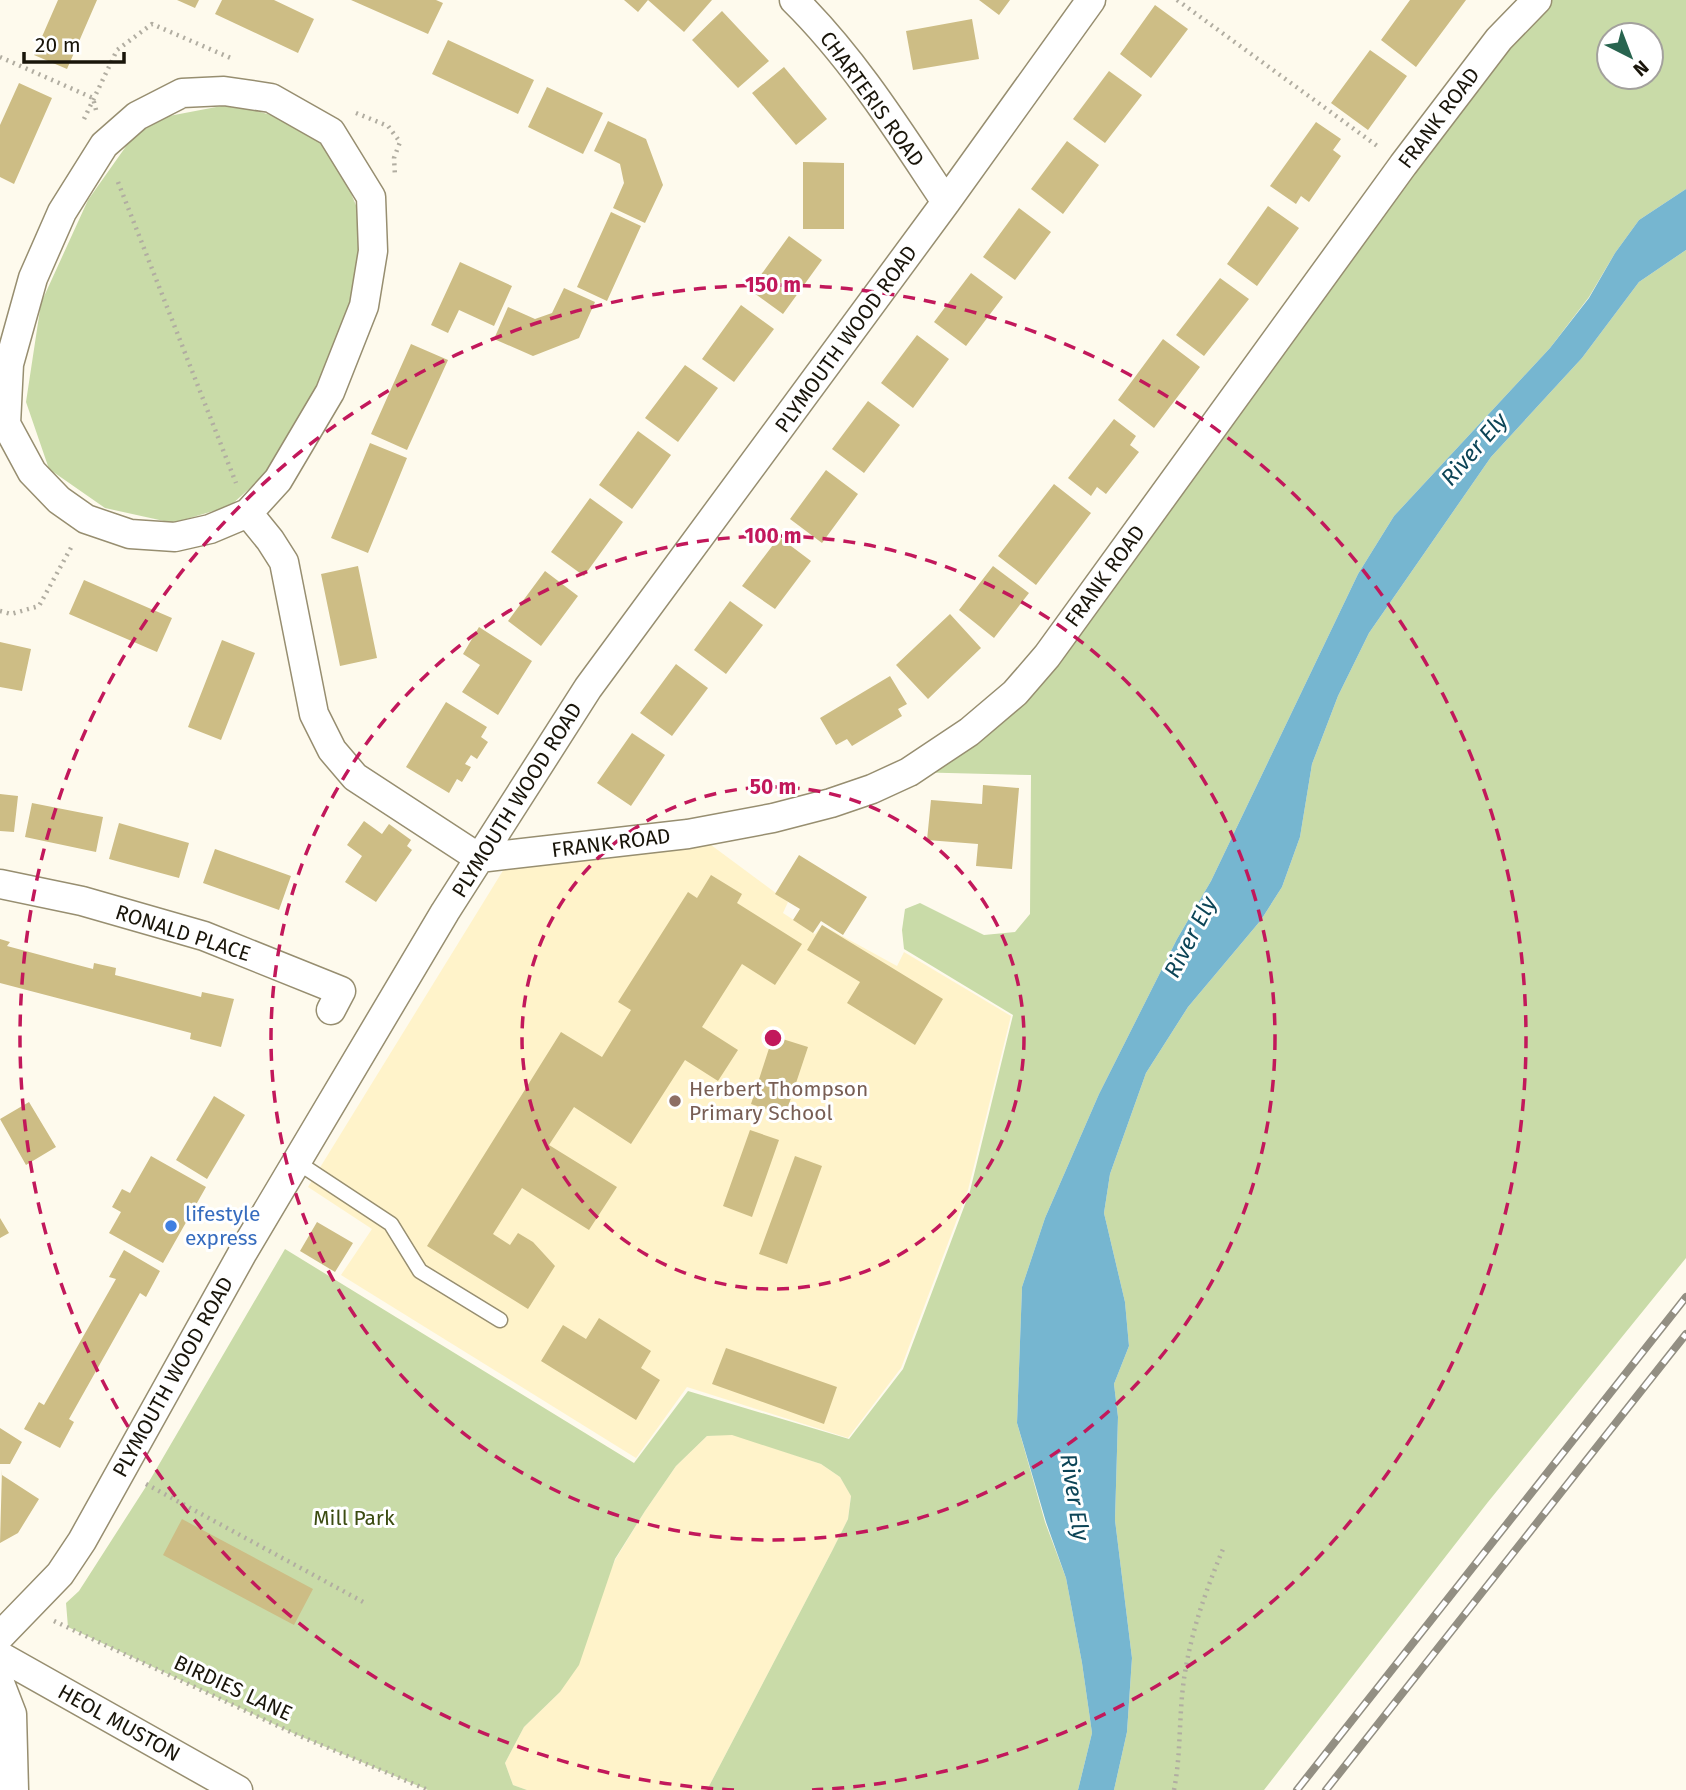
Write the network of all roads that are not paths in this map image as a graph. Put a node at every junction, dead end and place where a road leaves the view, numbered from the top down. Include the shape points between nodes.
1 (794, 0) edge
2 (1091, 0) edge
3 (1537, 0) edge
4 (946, 202) junction
5 (3, 425) edge
6 (248, 513) junction
7 (480, 858) junction
8 (0, 884) edge
9 (331, 1010) dead end
10 (297, 1162) junction
11 (499, 1320) dead end
12 (0, 1636) edge
13 (0, 1656) edge
14 (0, 1683) edge
15 (15, 1790) edge
16 (238, 1790) edge

1 - 4 street, CHARTERIS ROAD via 881,106
2 - 4 street, PLYMOUTH WOOD ROAD
3 - 7 street, FRANK ROAD via 1499,39 1403,165 1047,656 1015,693 969,732 909,772 872,789 773,818 688,834
4 - 7 street, PLYMOUTH WOOD ROAD via 588,688
5 - 6 street via 32,472 86,519 130,534 175,537
5 - 6 street via 9,364 33,278 61,212 104,145 137,116 183,93 225,91 271,98 331,132 371,197 373,251 364,306 330,392 278,480
6 - 7 street via 284,562 314,714 332,750 355,777
7 - 10 street, PLYMOUTH WOOD ROAD
8 - 9 street, RONALD PLACE via 82,901 204,936 341,991
10 - 11 lane via 391,1224 420,1271
10 - 12 street, PLYMOUTH WOOD ROAD via 82,1541 60,1574
13 - 16 street, HEOL MUSTON
14 - 15 street via 12,1714

